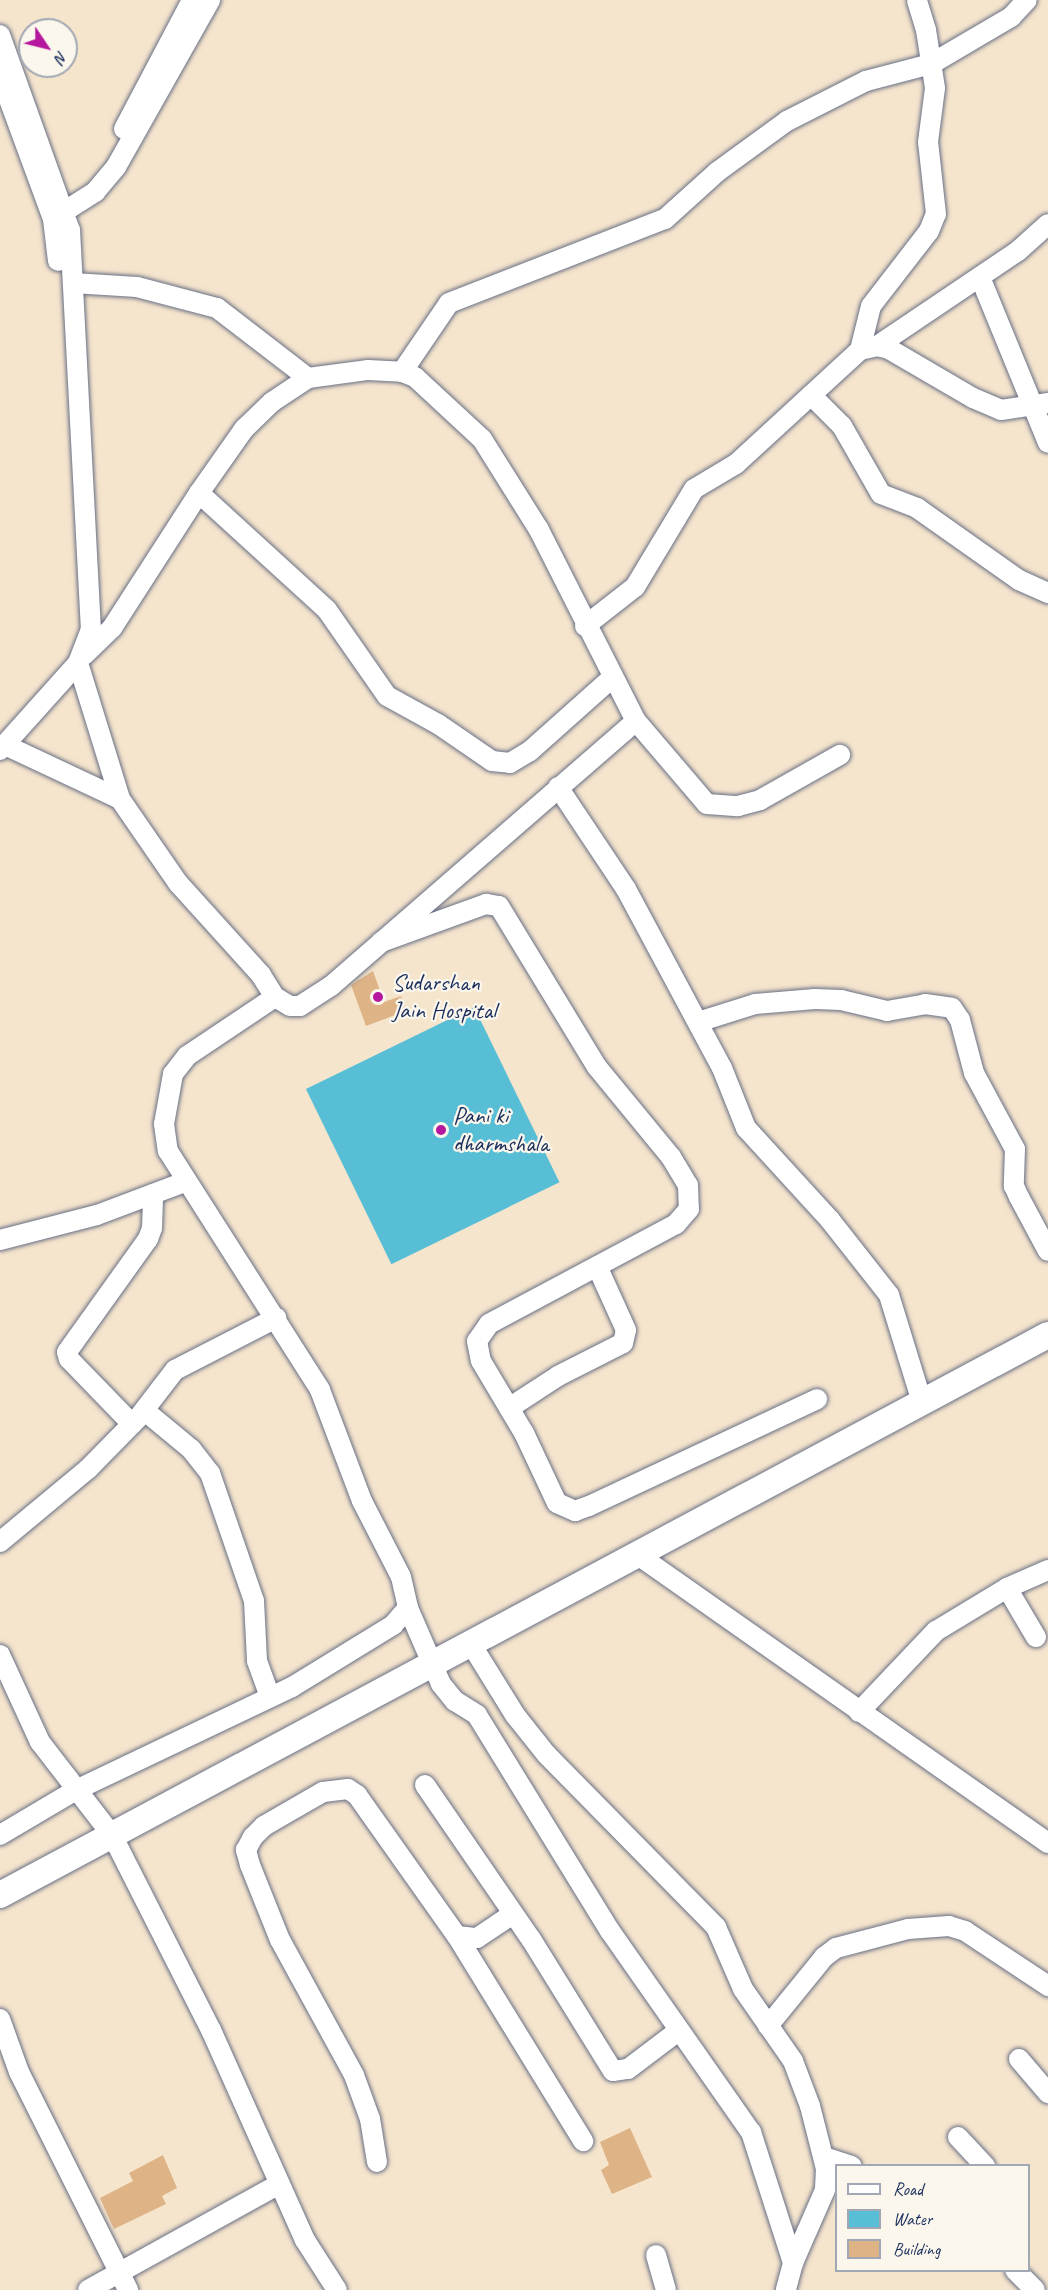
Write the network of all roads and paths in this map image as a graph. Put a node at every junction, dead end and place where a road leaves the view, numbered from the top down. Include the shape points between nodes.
1 (192, 0) edge
2 (210, 0) edge
3 (917, 0) edge
4 (1027, 0) edge
5 (0, 35) edge
6 (931, 64) junction
7 (0, 75) edge
8 (57, 210) junction
9 (1048, 224) edge
10 (980, 277) junction
11 (73, 283) junction
12 (868, 348) junction
13 (402, 372) junction
14 (308, 378) junction
15 (811, 395) junction
16 (1042, 404) edge
17 (1048, 442) edge
18 (199, 493) junction
19 (1048, 593) edge
20 (585, 626) junction
21 (81, 659) junction
22 (612, 678) junction
23 (58, 685) junction
24 (636, 721) junction
25 (2, 748) edge
26 (840, 754) dead end
27 (558, 787) junction
28 (120, 799) junction
29 (381, 942) junction
30 (275, 997) junction
31 (698, 1022) junction
32 (185, 1182) junction
33 (153, 1194) junction
34 (0, 1240) edge
35 (1048, 1251) edge
36 (597, 1266) junction
37 (276, 1318) junction
38 (1048, 1335) edge
39 (817, 1399) dead end
40 (922, 1402) junction
41 (509, 1408) junction
42 (138, 1417) junction
43 (0, 1542) edge
44 (638, 1555) junction
45 (1048, 1570) edge
46 (1007, 1588) junction
47 (408, 1608) junction
48 (1036, 1636) dead end
49 (471, 1644) junction
50 (0, 1655) edge
51 (430, 1665) junction
52 (270, 1697) junction
53 (859, 1712) junction
54 (425, 1785) dead end
55 (76, 1790) junction
56 (0, 1835) edge
57 (112, 1836) junction
58 (1048, 1843) edge
59 (0, 1895) edge
60 (513, 1914) junction
61 (456, 1936) junction
62 (1048, 1986) edge
63 (0, 2019) edge
64 (768, 2026) junction
65 (678, 2031) junction
66 (1019, 2059) dead end
67 (1048, 2093) edge
68 (958, 2138) dead end
69 (583, 2141) dead end
70 (824, 2157) junction
71 (377, 2162) dead end
72 (846, 2164) edge
73 (983, 2164) edge
74 (279, 2184) junction
75 (656, 2255) dead end
76 (793, 2263) junction
77 (1016, 2272) edge
78 (124, 2281) edge
79 (88, 2290) edge
80 (338, 2290) edge
81 (666, 2290) edge
82 (786, 2290) edge
83 (1035, 2290) edge

1 - 8 street via 104,161
2 - 8 street via 116,167 95,192
3 - 6 street
4 - 6 street via 1011,17
5 - 8 street
6 - 12 street via 935,88 928,165 936,214 924,238 871,306
6 - 13 street via 866,81 787,121 717,172 665,219 449,303
7 - 8 street
8 - 11 street
8 - 23 street via 78,630
9 - 10 street
10 - 12 street
10 - 16 street
11 - 14 street via 137,287 217,308
11 - 21 street via 91,629
12 - 15 street
12 - 16 street via 1000,410
13 - 14 street via 368,370
13 - 20 street via 415,377 482,439 538,530
14 - 18 street via 257,416
15 - 19 street via 842,426 881,494 917,508 1019,580
15 - 20 street via 736,464 694,489 635,587
16 - 17 street
18 - 21 street via 116,622
18 - 22 street via 327,610 387,696 429,718 492,761 510,763 530,751
20 - 22 street
21 - 23 street
21 - 28 street
22 - 24 street
23 - 25 street
24 - 26 street via 696,795 707,804 721,807 760,800
24 - 27 street
25 - 28 street
27 - 29 street
27 - 31 street via 626,889
28 - 30 street via 178,883 261,975
29 - 30 street via 310,1003 290,1006
29 - 36 street via 486,904 499,906 597,1067 683,1173 691,1197 685,1217
30 - 32 street via 187,1056 173,1074 164,1124 168,1151
31 - 35 street via 755,1004 815,999 841,1000 887,1011 925,1004 952,1008 960,1020 974,1073 1015,1149 1016,1192
31 - 40 street via 757,1145 830,1220 889,1295
32 - 33 street
32 - 37 street
33 - 34 street via 52,1228
33 - 42 street via 148,1239 67,1352 69,1359
36 - 41 street via 626,1330 623,1343 558,1376
36 - 41 street via 482,1330 477,1351
37 - 42 street via 175,1370
37 - 47 street via 320,1390 362,1501 401,1577
38 - 40 main road
39 - 41 street via 575,1511 557,1503
40 - 44 main road
42 - 43 street via 88,1469
42 - 52 street via 191,1449 210,1473 254,1600 257,1661
44 - 49 main road
44 - 53 street
45 - 46 street
46 - 48 street
46 - 53 street via 919,1645
47 - 51 street
47 - 52 street via 393,1625
49 - 51 main road
49 - 64 street via 515,1715 546,1754 716,1927 742,1989
50 - 55 street via 40,1742
51 - 57 main road
51 - 65 street via 447,1694 477,1715 610,1931
52 - 55 street
53 - 58 street
54 - 60 street
55 - 56 street
55 - 57 street
57 - 59 main road
57 - 74 street via 211,2030
60 - 61 street via 477,1938
60 - 65 street via 613,2071 628,2069
61 - 69 street
61 - 71 street via 357,1795 348,1789 324,1792 264,1826 246,1850 280,1940 354,2075 370,2119
62 - 64 street via 965,1931 949,1926 908,1929 836,1948
63 - 78 street via 19,2072
64 - 70 street via 793,2061
65 - 76 street via 751,2132
66 - 67 street
68 - 73 street
70 - 72 street
70 - 76 street via 825,2190
74 - 78 street
74 - 80 street via 305,2240
75 - 81 street
76 - 82 street
77 - 83 street
78 - 79 street

